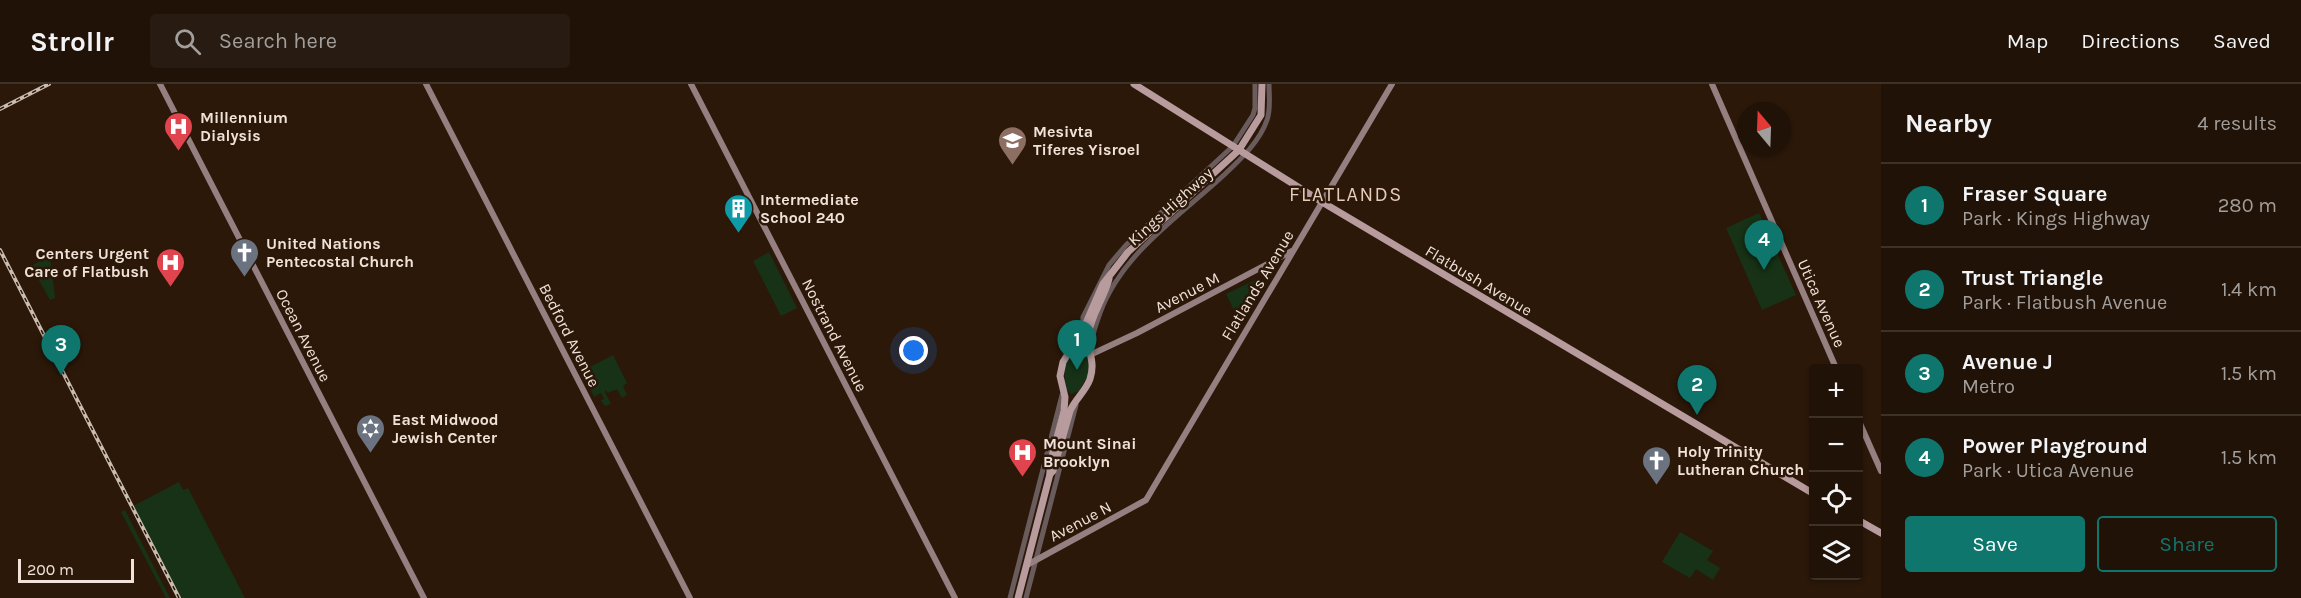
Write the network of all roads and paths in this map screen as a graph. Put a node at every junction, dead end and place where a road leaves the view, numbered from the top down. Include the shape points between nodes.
1 (160, 84) edge
2 (426, 84) edge
3 (691, 84) edge
4 (1134, 84) edge
5 (1255, 84) edge
6 (1262, 84) edge
7 (1269, 84) edge
8 (1392, 84) edge
9 (1712, 84) edge
10 (1239, 150) junction
11 (1322, 202) junction
12 (1292, 251) junction
13 (1109, 279) junction
14 (1083, 330) junction
15 (1072, 348) junction
16 (1092, 354) junction
17 (1834, 364) edge
18 (1063, 390) junction
19 (1080, 396) junction
20 (1863, 430) edge
21 (1881, 471) edge
22 (1050, 474) junction
23 (1809, 491) edge
24 (1146, 500) joint
25 (1863, 523) edge
26 (1881, 533) edge
27 (1037, 559) junction
28 (1027, 565) junction
29 (424, 598) edge
30 (690, 598) edge
31 (955, 598) edge
32 (1010, 598) edge
33 (1018, 598) edge
34 (1026, 598) edge

1 - 29 main road, Ocean Avenue
2 - 30 main road, Bedford Avenue
3 - 31 main road, Nostrand Avenue
4 - 10 main road, Flatbush Avenue
5 - 10 street, Kings Highway via 1255,108
6 - 10 main road, Kings Highway via 1261,115
7 - 10 street, Kings Highway via 1270,111 1266,123
8 - 11 main road, Flatlands Avenue
9 - 17 main road, Utica Avenue
10 - 11 main road, Flatbush Avenue
10 - 13 main road, Kings Highway via 1128,252
10 - 14 street, Kings Highway via 1120,252 1090,300 1082,320
10 - 16 street, Kings Highway via 1127,265 1101,309
11 - 12 main road, Flatlands Avenue
11 - 23 main road, Flatbush Avenue
12 - 16 main road, Avenue M
12 - 24 main road, Flatlands Avenue
13 - 14 main road, Kings Highway via 1097,295
13 - 16 main road, Kings Highway via 1089,331
14 - 15 main road, Kings Highway
15 - 16 main road via 1083,347
15 - 18 main road, Kings Highway via 1061,370
16 - 19 main road, Kings Highway via 1091,375
18 - 19 main road
18 - 22 main road, Kings Highway via 1064,411
18 - 32 street, Kings Highway
19 - 22 main road, Kings Highway via 1072,404
19 - 27 street, Kings Highway
20 - 21 main road
22 - 28 main road, Kings Highway
24 - 27 main road, Avenue N
25 - 26 main road
27 - 28 main road, Avenue N
27 - 34 street, Kings Highway
28 - 33 main road, Kings Highway

